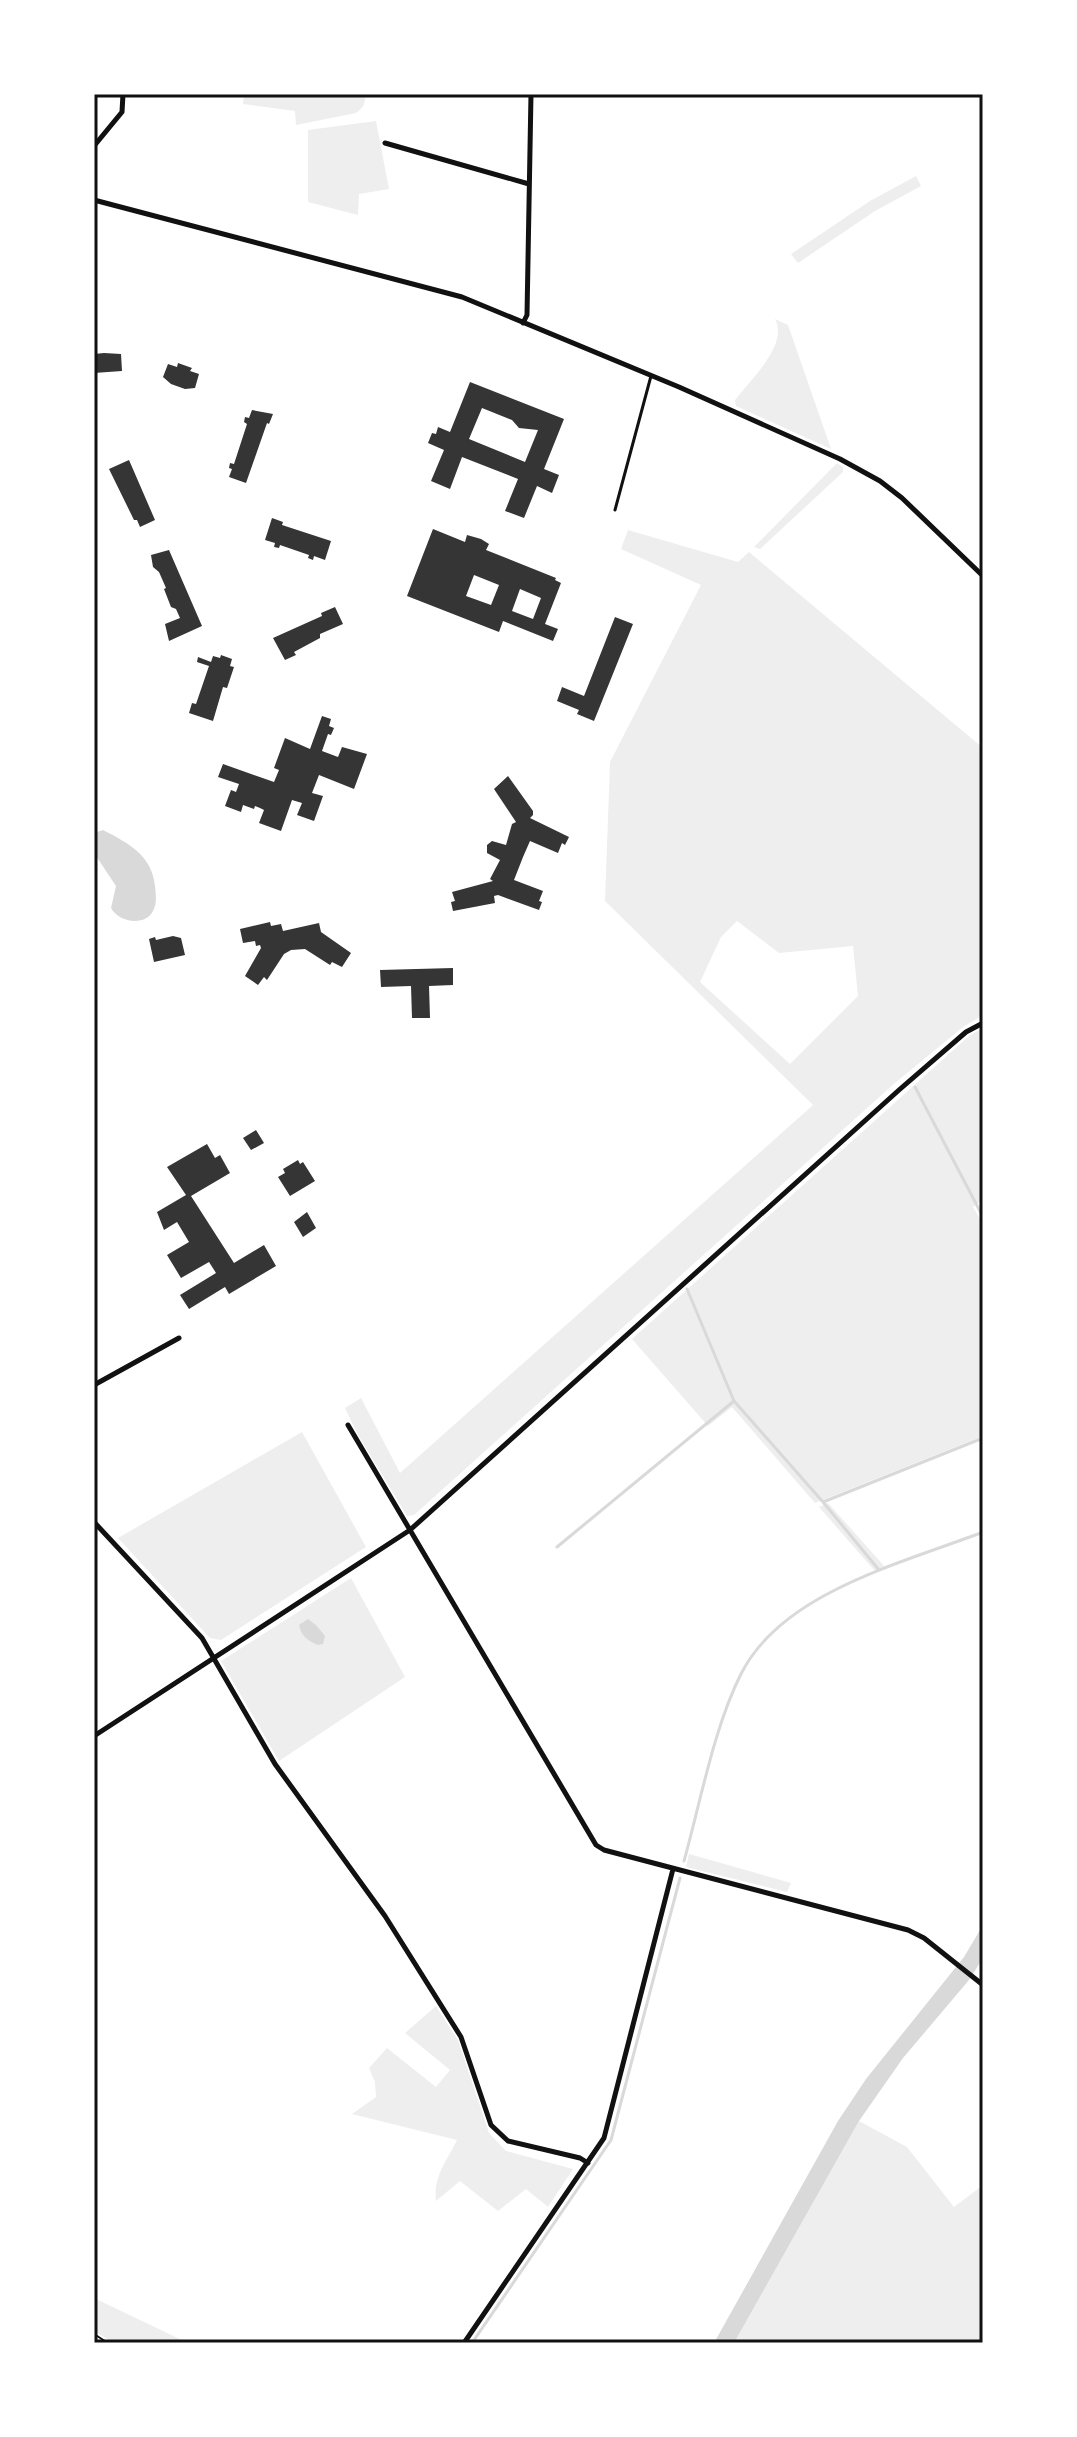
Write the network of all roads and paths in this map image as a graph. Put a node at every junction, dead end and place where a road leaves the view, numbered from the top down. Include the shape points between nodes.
1 (123, 94) edge
2 (531, 94) edge
3 (385, 143) dead end
4 (94, 146) edge
5 (529, 184) junction
6 (94, 200) edge
7 (523, 323) junction
8 (651, 376) junction
9 (615, 510) dead end
10 (983, 576) edge
11 (983, 1023) edge
12 (179, 1338) dead end
13 (94, 1385) edge
14 (348, 1425) dead end
15 (94, 1522) edge
16 (410, 1530) junction
17 (214, 1657) junction
18 (94, 1736) edge
19 (673, 1869) junction
20 (983, 1985) edge
21 (588, 2163) junction
22 (94, 2334) edge
23 (108, 2343) edge
24 (464, 2343) edge

1 - 4 street via 122,112
2 - 5 street
3 - 5 street
5 - 7 street
6 - 7 street via 462,297
7 - 8 street
8 - 9 lane
8 - 10 street via 880,481
11 - 16 street via 899,1090
12 - 13 street
14 - 16 street
15 - 17 street
16 - 17 street
16 - 19 street via 589,1836 604,1850
17 - 18 street
17 - 21 street via 275,1764 385,1916 461,2037 491,2125 508,2141
19 - 20 street via 908,1930
19 - 21 street via 604,2138
21 - 24 street
22 - 23 path

